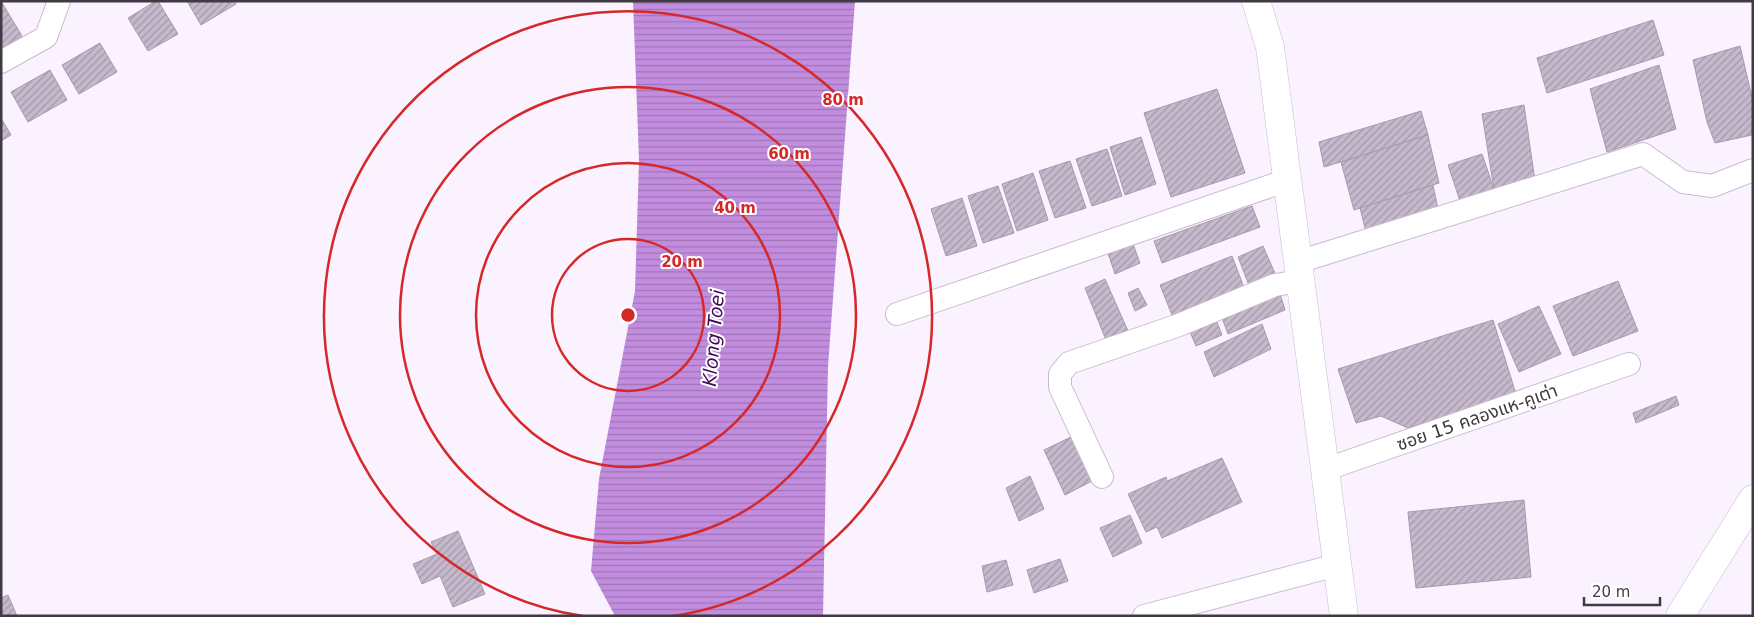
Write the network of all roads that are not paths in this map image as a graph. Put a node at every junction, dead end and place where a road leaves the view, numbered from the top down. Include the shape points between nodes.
1 (59, 1) edge
2 (1256, 1) edge
3 (1, 62) edge
4 (1753, 170) edge
5 (1288, 180) junction
6 (1299, 272) junction
7 (897, 314) dead end
8 (1629, 364) dead end
9 (1324, 470) junction
10 (1102, 477) dead end
11 (1753, 499) edge
12 (1337, 565) junction
13 (1144, 616) edge
14 (1344, 616) edge
15 (1680, 616) edge

1 - 3 street via 46,37
2 - 5 street via 1270,47
4 - 6 street via 1712,186 1683,182 1643,154
5 - 6 street
5 - 7 street
6 - 9 street
6 - 10 street via 1179,325 1070,363 1060,374 1060,387
8 - 9 street, ซอย 15 คลองแห-คูเต่า
9 - 12 street
11 - 15 street
12 - 13 street
12 - 14 street

